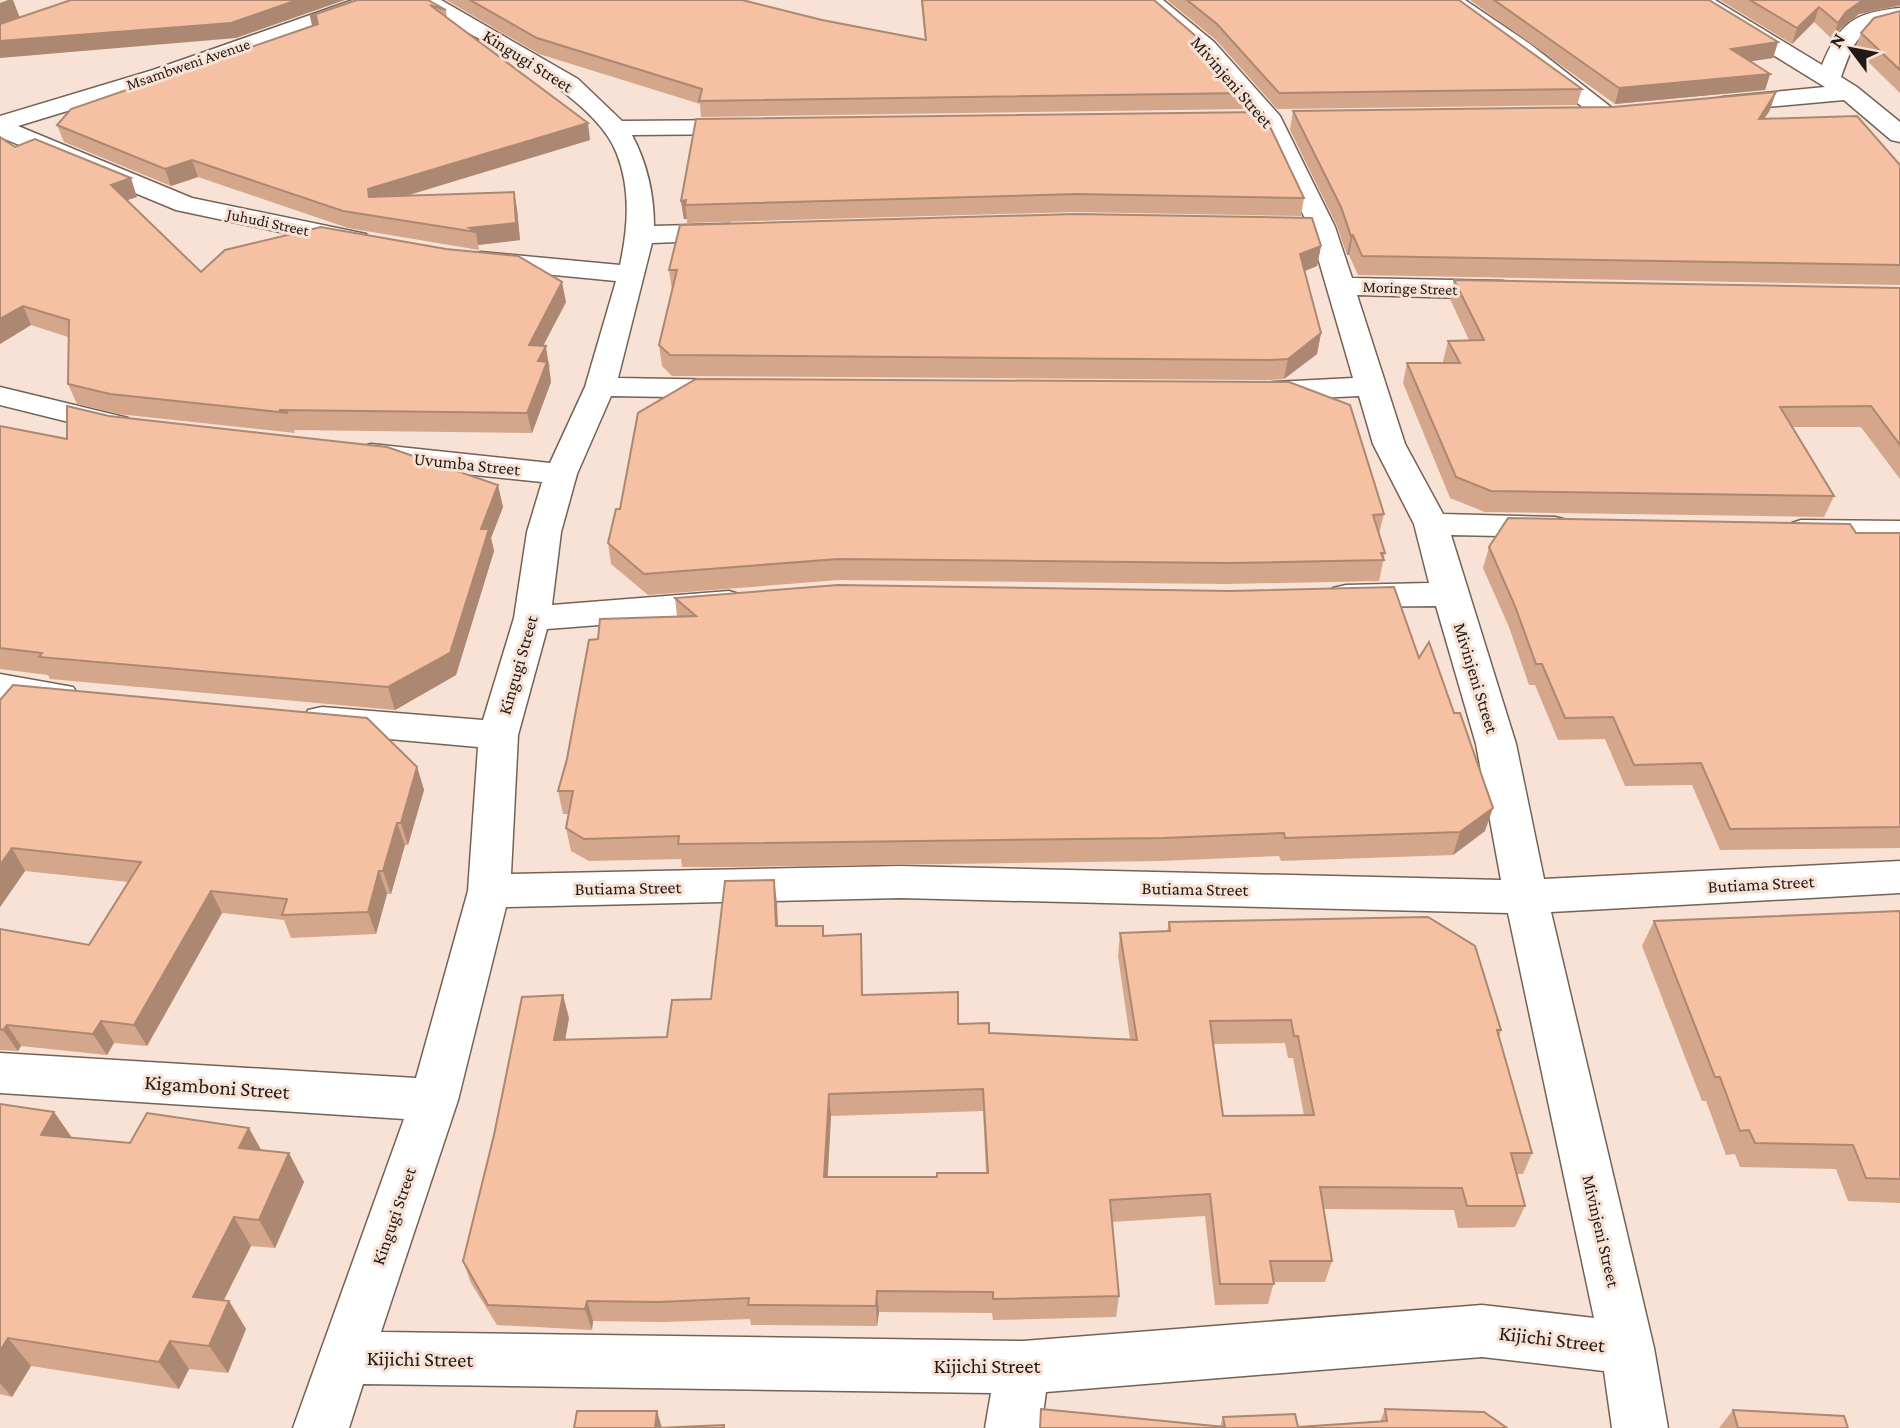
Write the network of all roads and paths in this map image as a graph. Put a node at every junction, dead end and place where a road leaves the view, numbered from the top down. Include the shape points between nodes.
1 (374, 0) edge
2 (425, 0) edge
3 (1150, 0) edge
4 (1451, 0) edge
5 (1700, 0) edge
6 (1900, 15) edge
7 (1828, 79) junction
8 (1849, 92) junction
9 (1703, 106) edge
10 (1636, 112) edge
11 (1609, 115) junction
12 (1569, 116) edge
13 (1243, 121) edge
14 (1271, 121) junction
15 (1298, 121) edge
16 (0, 126) edge
17 (769, 126) edge
18 (616, 128) junction
19 (1900, 135) edge
20 (750, 231) edge
21 (640, 235) junction
22 (385, 245) edge
23 (451, 258) edge
24 (632, 274) junction
25 (1340, 286) junction
26 (1526, 290) edge
27 (1370, 386) junction
28 (600, 387) junction
29 (760, 389) edge
30 (1228, 392) edge
31 (0, 396) edge
32 (145, 429) edge
33 (339, 450) edge
34 (561, 474) junction
35 (1431, 524) junction
36 (1592, 528) edge
37 (1766, 530) edge
38 (1900, 531) edge
39 (1450, 594) junction
40 (1310, 597) edge
41 (755, 601) edge
42 (532, 618) junction
43 (0, 687) edge
44 (99, 700) edge
45 (292, 717) edge
46 (498, 735) junction
47 (1900, 877) edge
48 (489, 891) junction
49 (1527, 897) junction
50 (0, 1073) edge
51 (434, 1100) junction
52 (1627, 1348) junction
53 (345, 1358) junction
54 (1023, 1367) junction
55 (321, 1428) edge
56 (1013, 1428) edge
57 (1640, 1428) edge

1 - 16 street, Msambweni Avenue
2 - 18 street, Kingugi Street via 570,84
3 - 14 street, Mivinjeni Street via 1206,47
4 - 11 street
5 - 7 street
6 - 7 street via 1863,20 1843,38
7 - 8 street
8 - 9 street
8 - 19 street
10 - 11 street
11 - 12 street
13 - 14 street
14 - 15 street
14 - 25 street, Mivinjeni Street via 1309,227
16 - 22 street, Juhudi Street via 185,204
17 - 18 street
18 - 21 street, Kingugi Street via 630,154 641,207
20 - 21 street
21 - 24 street, Kingugi Street
23 - 24 street
24 - 28 street, Kingugi Street
25 - 26 street, Moringe Street
25 - 27 street, Mivinjeni Street
27 - 30 street
27 - 35 street, Mivinjeni Street via 1389,444
28 - 29 street
28 - 34 street, Kingugi Street
31 - 32 street
33 - 34 street, Uvumba Street
34 - 42 street, Kingugi Street via 544,532
35 - 36 street
35 - 39 street, Mivinjeni Street
37 - 38 street
39 - 40 street
39 - 49 street, Mivinjeni Street via 1496,744
41 - 42 street
42 - 46 street, Kingugi Street
43 - 44 street
45 - 46 street
46 - 48 street, Kingugi Street
47 - 49 street, Butiama Street
48 - 49 street, Butiama Street via 900,882
48 - 51 street, Kingugi Street
49 - 52 street, Mivinjeni Street
50 - 51 street, Kigamboni Street
51 - 53 street, Kingugi Street
52 - 54 street, Kijichi Street via 1482,1331
52 - 57 street, Mivinjeni Street
53 - 54 street, Kijichi Street
53 - 55 street, Kingugi Street
54 - 56 street

